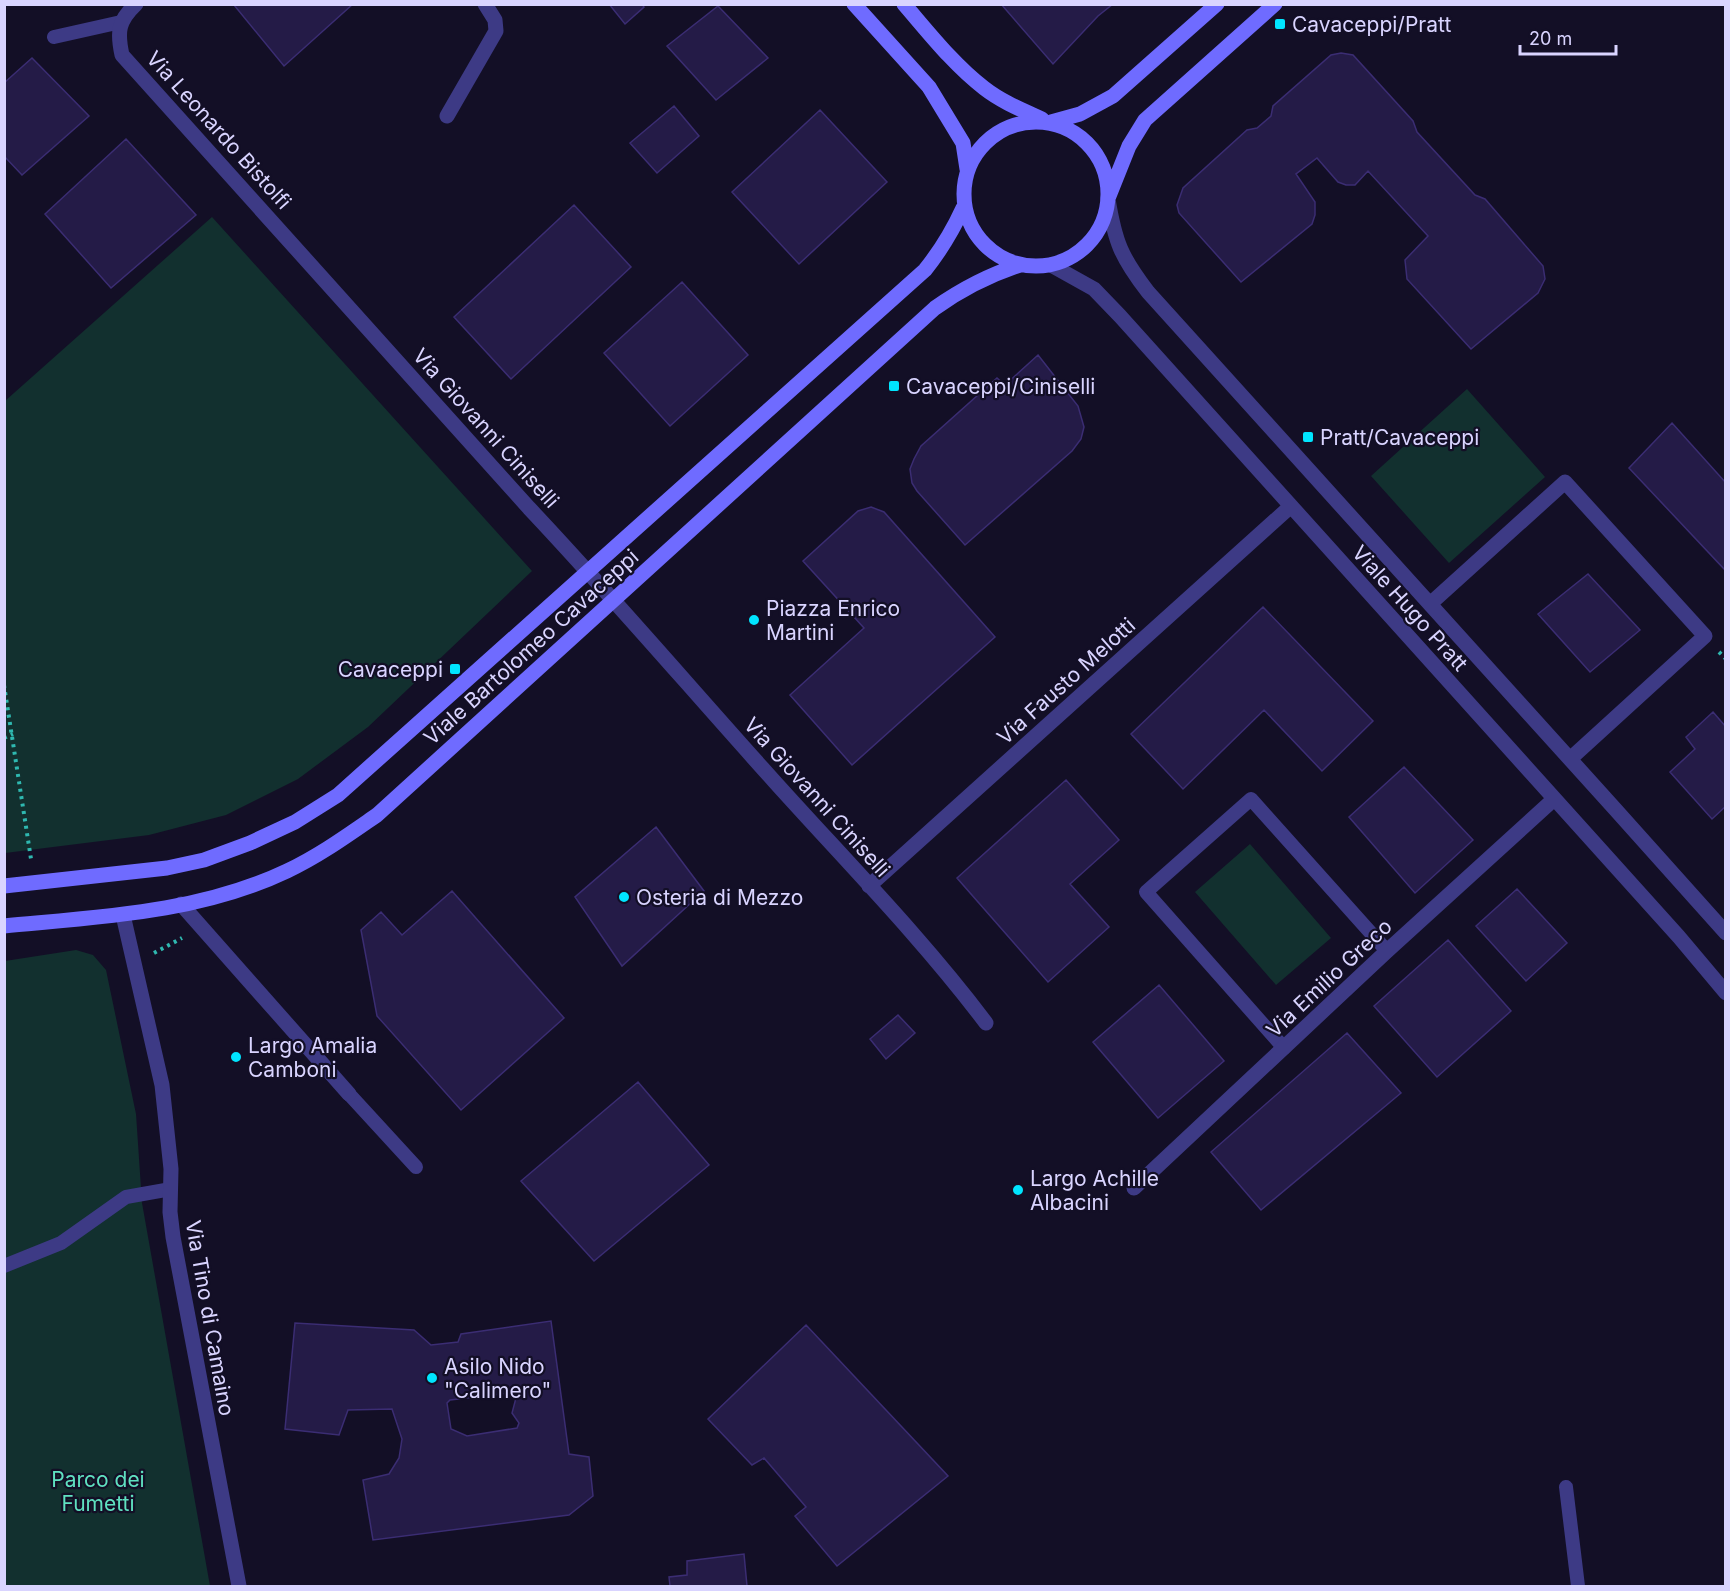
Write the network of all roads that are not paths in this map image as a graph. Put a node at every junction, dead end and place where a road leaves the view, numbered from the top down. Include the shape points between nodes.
1 (136, 4) edge
2 (485, 4) edge
3 (854, 4) edge
4 (904, 4) edge
5 (1217, 4) edge
6 (1275, 4) edge
7 (121, 22) junction
8 (54, 37) dead end
9 (447, 117) dead end
10 (1050, 122) junction
11 (967, 169) junction
12 (1107, 199) junction
13 (963, 208) junction
14 (1020, 265) junction
15 (1051, 265) junction
16 (354, 313) joint
17 (1290, 507) junction
18 (588, 570) junction
19 (614, 600) junction
20 (1430, 604) junction
21 (1570, 759) junction
22 (1553, 800) junction
23 (4, 886) edge
24 (869, 886) junction
25 (181, 904) junction
26 (123, 915) junction
27 (4, 926) edge
28 (1725, 933) edge
29 (1387, 951) junction
30 (1725, 993) edge
31 (986, 1023) dead end
32 (1284, 1048) junction
33 (349, 1094) joint
34 (416, 1167) dead end
35 (171, 1188) junction
36 (1134, 1188) dead end
37 (4, 1266) edge
38 (1566, 1487) dead end
39 (239, 1587) edge
40 (1578, 1587) edge

1 - 7 street
2 - 9 street via 495,20 496,31
3 - 11 street via 929,87 963,143
4 - 10 street via 984,88 1010,105
5 - 10 street via 1101,105
6 - 12 street via 1145,120 1129,146
7 - 8 lane
7 - 16 street, Via Leonardo Bistolfi via 122,55
10 - 11 street via 1026,122 1000,132 987,141
10 - 12 street via 1071,130 1098,157 1105,175
11 - 13 street
12 - 15 street via 1102,223 1093,239 1074,255
12 - 20 street, Viale Hugo Pratt via 1124,258 1148,292
13 - 14 street via 984,245
13 - 18 street, Viale Bartolomeo Cavaceppi via 942,250 925,270
14 - 15 street
14 - 19 street, Viale Bartolomeo Cavaceppi via 992,274 935,308
15 - 17 street, Viale Hugo Pratt via 1105,300
16 - 18 street, Via Giovanni Ciniselli
17 - 22 street, Viale Hugo Pratt
17 - 24 street, Via Fausto Melotti
18 - 19 street
18 - 23 street, Viale Bartolomeo Cavaceppi via 362,775 295,822 204,860 167,868
19 - 24 street, Via Giovanni Ciniselli
19 - 25 street, Viale Bartolomeo Cavaceppi via 376,815 287,871 238,890
20 - 21 street, Viale Hugo Pratt
20 - 21 street via 1565,482 1705,636
21 - 28 street, Viale Hugo Pratt
22 - 29 street, Via Emilio Greco
22 - 30 street, Viale Hugo Pratt
24 - 31 street, Via Giovanni Ciniselli via 951,976
25 - 26 street, Viale Bartolomeo Cavaceppi
25 - 33 street
26 - 27 street, Viale Bartolomeo Cavaceppi
26 - 35 street, Via Tino di Camaino via 162,1085
29 - 32 street, Via Emilio Greco
29 - 32 lane via 1251,799 1146,892
32 - 36 street, Via Emilio Greco
33 - 34 lane
35 - 37 lane via 126,1197 61,1243
35 - 39 street, Via Tino di Camaino via 172,1237
38 - 40 lane

